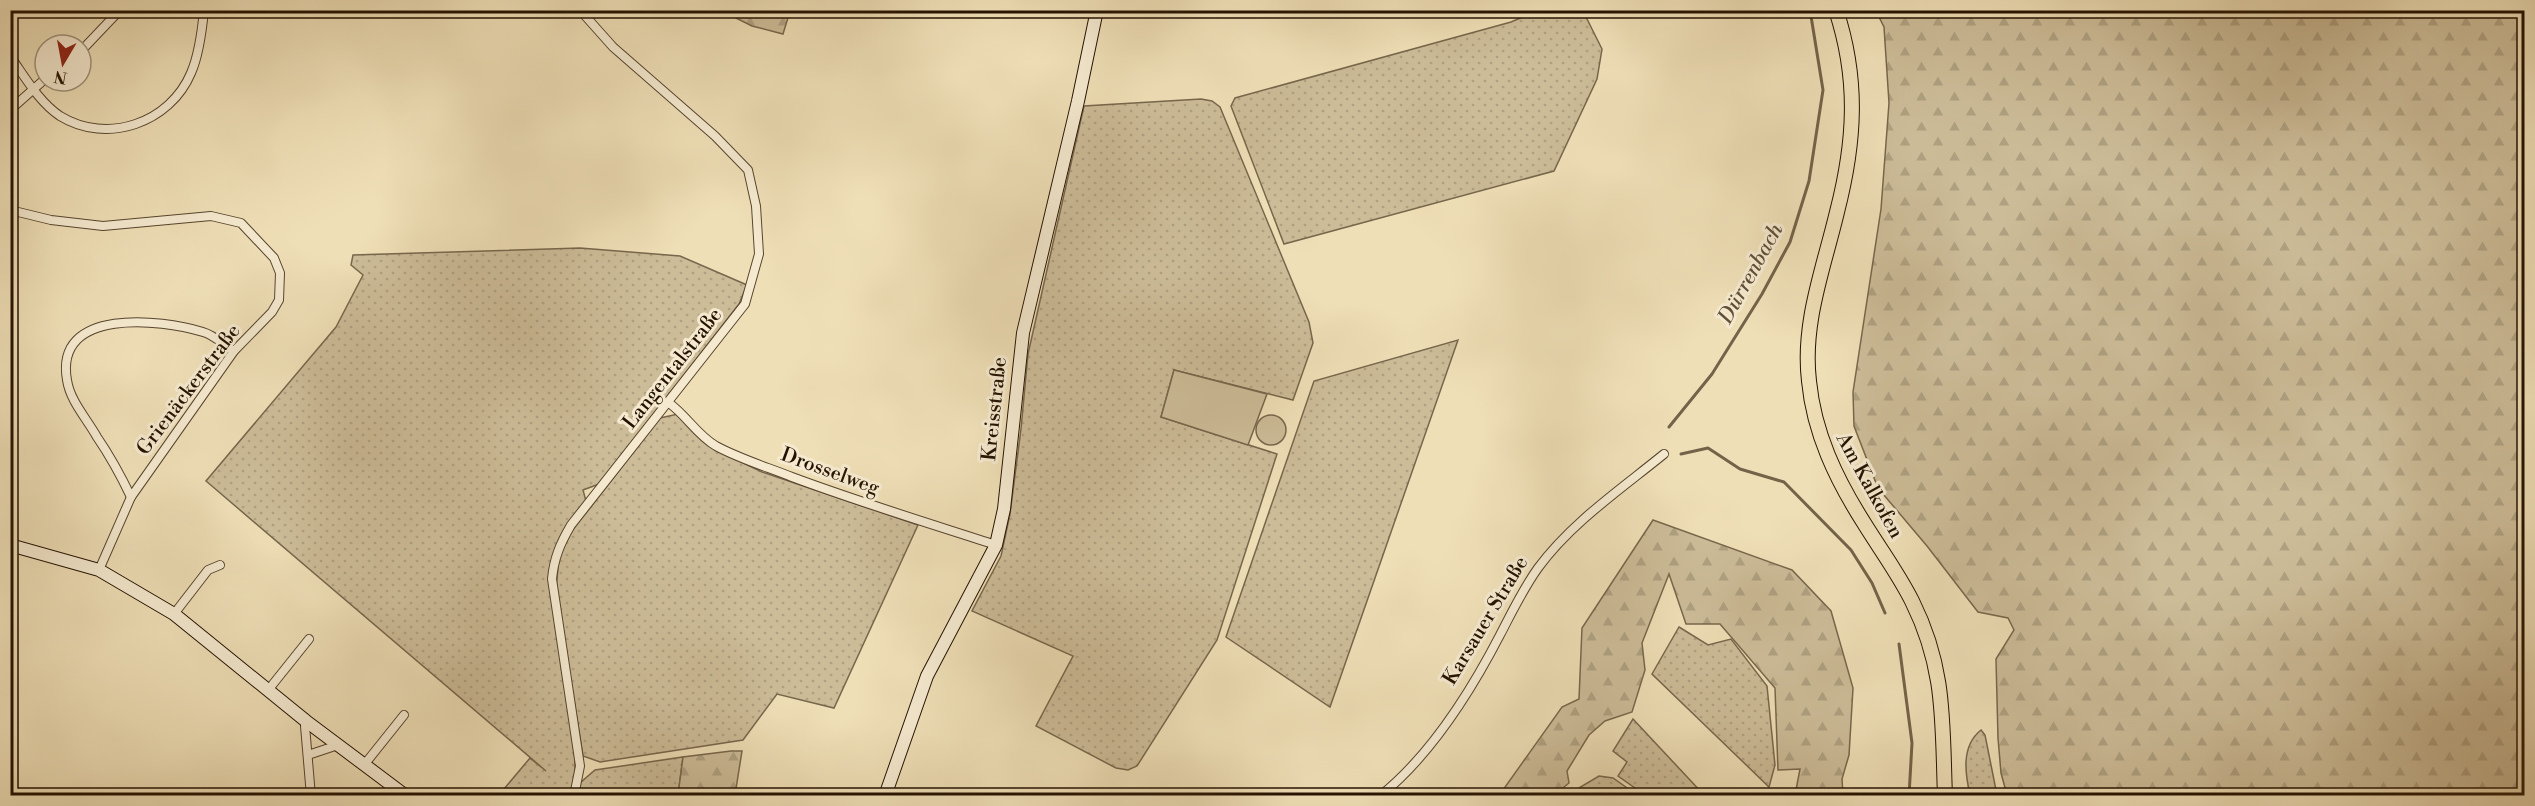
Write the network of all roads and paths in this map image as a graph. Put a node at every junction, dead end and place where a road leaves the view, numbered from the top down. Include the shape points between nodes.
1 (120, 10) edge
2 (204, 10) edge
3 (580, 10) edge
4 (1098, 10) edge
5 (1836, 10) edge
6 (93, 38) edge
7 (10, 56) edge
8 (33, 88) joint
9 (38, 93) edge
10 (10, 110) edge
11 (10, 210) edge
12 (234, 351) junction
13 (669, 403) junction
14 (1664, 454) dead end
15 (131, 497) junction
16 (10, 545) edge
17 (996, 545) junction
18 (220, 565) dead end
19 (99, 570) junction
20 (174, 614) junction
21 (309, 639) dead end
22 (270, 689) junction
23 (404, 715) dead end
24 (306, 721) junction
25 (338, 745) junction
26 (308, 755) junction
27 (364, 765) junction
28 (311, 795) edge
29 (406, 795) edge
30 (574, 795) edge
31 (885, 795) edge
32 (1380, 795) edge
33 (1946, 795) edge

1 - 6 street
2 - 9 street via 191,73 177,97 138,125 113,130 76,123 55,112
3 - 13 street, Langentalstraße via 613,47 748,170 759,254 744,304
4 - 17 street, Kreisstraße via 1023,333 1004,509
5 - 33 main road, Am Kalkofen via 1850,68 1853,113 1838,211 1814,299 1808,377 1812,411 1841,483 1912,601 1928,641 1942,702
7 - 8 street
8 - 10 street
11 - 12 street, Grienäckerstraße via 103,226 211,216 241,223 274,258 281,284 272,312
12 - 15 street, Grienäckerstraße
12 - 15 street via 206,332 134,321 101,326 85,333 74,344 66,361 72,396
13 - 17 street, Drosselweg via 713,445 735,455 835,493
13 - 30 street, Langentalstraße via 571,525 554,561 552,579 580,766
14 - 32 street, Karsauer Straße via 1567,536 1539,567 1450,721 1398,781
15 - 19 street, Grienäckerstraße
16 - 19 street
17 - 31 street, Kreisstraße via 927,676
18 - 20 street via 208,570
19 - 20 street
20 - 22 street
21 - 22 street
22 - 24 street
23 - 27 street
24 - 25 street
24 - 26 street
25 - 26 street
25 - 27 street
26 - 28 street
27 - 29 street

